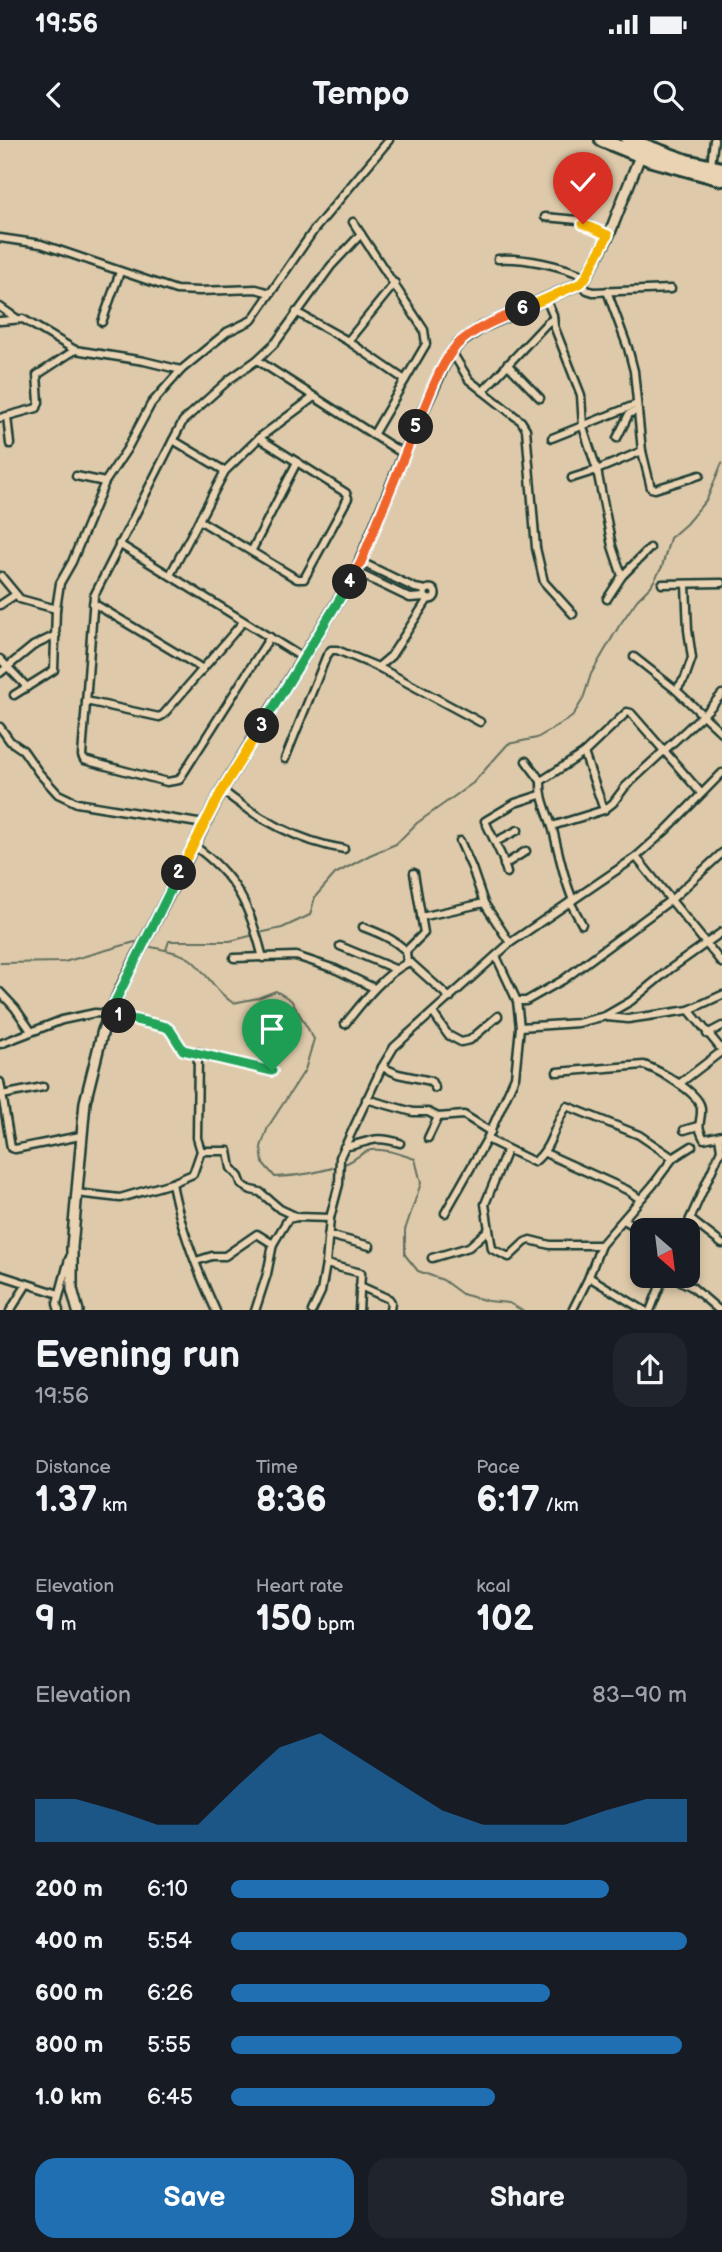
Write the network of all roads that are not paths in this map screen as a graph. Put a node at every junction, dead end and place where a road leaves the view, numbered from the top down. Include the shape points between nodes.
1 (389, 140) edge
2 (602, 140) edge
3 (628, 140) edge
4 (714, 140) edge
5 (658, 146) edge
6 (640, 156) junction
7 (716, 168) edge
8 (722, 179) edge
9 (545, 217) dead end
10 (353, 222) dead end
11 (361, 234) junction
12 (608, 235) junction
13 (0, 238) edge
14 (498, 259) dead end
15 (120, 272) junction
16 (584, 280) junction
17 (395, 283) junction
18 (671, 289) dead end
19 (607, 292) junction
20 (270, 293) junction
21 (546, 299) junction
22 (0, 307) edge
23 (296, 312) junction
24 (16, 318) junction
25 (553, 319) junction
26 (0, 321) edge
27 (102, 322) dead end
28 (348, 341) junction
29 (75, 350) junction
30 (452, 352) junction
31 (257, 360) junction
32 (507, 364) junction
33 (181, 370) junction
34 (405, 380) junction
35 (483, 391) junction
36 (314, 397) junction
37 (540, 398) dead end
38 (638, 407) junction
39 (4, 417) edge
40 (583, 426) junction
41 (373, 435) junction
42 (258, 438) junction
43 (552, 438) dead end
44 (617, 438) dead end
45 (173, 440) junction
46 (10, 444) dead end
47 (642, 451) junction
48 (405, 455) junction
49 (297, 462) junction
50 (597, 470) junction
51 (225, 471) junction
52 (76, 475) dead end
53 (700, 475) dead end
54 (572, 478) dead end
55 (105, 482) junction
56 (199, 520) junction
57 (120, 544) junction
58 (650, 548) dead end
59 (252, 551) junction
60 (359, 567) junction
61 (170, 575) junction
62 (1, 576) edge
63 (622, 576) junction
64 (722, 583) edge
65 (662, 584) dead end
66 (686, 585) junction
67 (15, 595) junction
68 (426, 595) junction
69 (607, 599) dead end
70 (93, 603) junction
71 (0, 604) edge
72 (56, 609) junction
73 (573, 614) dead end
74 (243, 622) junction
75 (56, 635) junction
76 (270, 637) junction
77 (634, 657) dead end
78 (303, 658) junction
79 (0, 659) edge
80 (7, 666) junction
81 (378, 667) junction
82 (203, 669) junction
83 (0, 673) edge
84 (27, 687) junction
85 (676, 690) junction
86 (722, 694) edge
87 (14, 695) dead end
88 (86, 701) junction
89 (701, 715) junction
90 (481, 722) dead end
91 (0, 727) edge
92 (722, 733) edge
93 (664, 751) junction
94 (584, 753) junction
95 (285, 759) dead end
96 (526, 761) dead end
97 (722, 773) edge
98 (541, 781) junction
99 (222, 790) junction
100 (701, 793) junction
101 (540, 795) junction
102 (604, 810) junction
103 (204, 824) junction
104 (552, 826) junction
105 (518, 830) dead end
106 (460, 842) dead end
107 (495, 842) junction
108 (194, 845) junction
109 (344, 849) dead end
110 (526, 851) dead end
111 (722, 853) edge
112 (636, 856) junction
113 (504, 865) junction
114 (414, 873) dead end
115 (507, 873) dead end
116 (672, 899) junction
117 (572, 901) junction
118 (484, 903) junction
119 (422, 917) junction
120 (582, 924) dead end
121 (363, 927) dead end
122 (722, 932) edge
123 (509, 943) junction
124 (708, 943) junction
125 (340, 946) dead end
126 (406, 951) junction
127 (496, 956) junction
128 (234, 958) dead end
129 (263, 958) junction
130 (407, 963) junction
131 (722, 963) edge
132 (395, 969) junction
133 (374, 988) junction
134 (0, 992) edge
135 (722, 995) edge
136 (450, 998) junction
137 (517, 1001) junction
138 (689, 1010) junction
139 (433, 1013) junction
140 (109, 1014) junction
141 (498, 1016) dead end
142 (605, 1016) junction
143 (345, 1024) dead end
144 (722, 1026) edge
145 (520, 1027) junction
146 (31, 1031) junction
147 (707, 1034) junction
148 (0, 1044) edge
149 (722, 1051) edge
150 (198, 1052) junction
151 (382, 1067) junction
152 (272, 1071) dead end
153 (557, 1072) dead end
154 (0, 1082) edge
155 (680, 1084) junction
156 (43, 1087) dead end
157 (435, 1088) dead end
158 (2, 1095) edge
159 (366, 1099) junction
160 (438, 1117) junction
161 (698, 1126) junction
162 (684, 1130) dead end
163 (489, 1135) junction
164 (80, 1136) junction
165 (720, 1136) edge
166 (428, 1138) dead end
167 (401, 1143) dead end
168 (692, 1146) dead end
169 (344, 1147) junction
170 (507, 1150) junction
171 (201, 1151) junction
172 (545, 1153) junction
173 (673, 1158) junction
174 (172, 1183) junction
175 (76, 1193) junction
176 (640, 1199) junction
177 (445, 1213) dead end
178 (297, 1217) junction
179 (330, 1218) junction
180 (690, 1218) edge
181 (624, 1220) junction
182 (630, 1224) edge
183 (700, 1227) edge
184 (488, 1230) junction
185 (328, 1235) junction
186 (273, 1244) junction
187 (722, 1244) edge
188 (601, 1245) junction
189 (370, 1246) dead end
190 (72, 1247) junction
191 (432, 1258) dead end
192 (196, 1261) junction
193 (326, 1264) junction
194 (0, 1275) edge
195 (589, 1277) junction
196 (27, 1284) junction
197 (360, 1286) junction
198 (659, 1288) edge
199 (693, 1288) edge
200 (59, 1294) junction
201 (58, 1307) edge
202 (716, 1309) edge
203 (11, 1310) edge
204 (78, 1310) edge
205 (216, 1310) edge
206 (255, 1310) edge
207 (312, 1310) edge
208 (359, 1310) edge
209 (390, 1310) edge
210 (572, 1310) edge
211 (643, 1310) edge
212 (650, 1310) edge

1 - 20 street via 336,201
2 - 6 highway
3 - 5 highway
4 - 7 street
5 - 7 highway
6 - 8 highway
6 - 12 street
9 - 12 street via 578,220
10 - 11 street
11 - 17 street
11 - 23 street
12 - 16 street
13 - 15 street via 41,244
14 - 16 street via 575,271
15 - 20 street via 176,290 256,289
15 - 27 street
16 - 19 street via 587,290
16 - 21 street
17 - 28 street
17 - 34 street via 426,337
18 - 19 street
19 - 38 street via 628,348
20 - 33 street via 252,320 227,332
21 - 25 street
21 - 30 street via 482,327
22 - 24 street
23 - 28 street
23 - 31 street
24 - 26 street
24 - 29 street
25 - 32 street
25 - 40 street via 581,395
28 - 34 street
29 - 33 street
29 - 39 street via 37,375 37,408
30 - 35 street
30 - 48 street
31 - 36 street
31 - 45 street via 183,421
32 - 35 street
32 - 37 street
33 - 55 street via 150,404
34 - 41 street
35 - 73 street via 526,429 536,548 544,582
36 - 41 street
36 - 42 street
38 - 40 street
38 - 44 street via 629,414
38 - 47 street
39 - 46 street
40 - 43 street
40 - 50 street
41 - 48 street
42 - 49 street
42 - 51 street
45 - 51 street
45 - 57 street
47 - 50 street
47 - 53 street via 651,488
48 - 60 street
49 - 59 street
49 - 59 street via 348,498 304,579
50 - 54 street
50 - 63 street
51 - 56 street
52 - 55 street
55 - 72 street via 60,583
56 - 59 street
56 - 61 street
57 - 61 street
57 - 70 street
58 - 63 street
60 - 68 street
60 - 68 street via 410,598
60 - 78 street
61 - 74 street
62 - 67 street
63 - 69 street
64 - 66 street
65 - 66 street
66 - 85 street via 692,658
67 - 71 street
67 - 72 street
68 - 81 street via 391,656
70 - 82 street
70 - 88 street
72 - 75 street
74 - 76 street
74 - 82 street
75 - 80 street
75 - 84 street via 54,670
76 - 78 street
76 - 88 street via 183,775 174,782 84,760
77 - 85 street
78 - 99 street
79 - 80 street
80 - 83 street
80 - 84 street
81 - 90 street
81 - 95 street via 331,650
82 - 88 street via 159,718
84 - 87 street
85 - 89 street
86 - 89 street
89 - 92 street
89 - 93 street
91 - 103 street via 58,794 77,803
93 - 94 street via 627,712
93 - 100 street
93 - 102 street
94 - 98 street
94 - 102 street
96 - 98 street
97 - 100 street
98 - 101 street
99 - 103 street
99 - 109 street via 296,835
100 - 112 street
101 - 104 street
101 - 107 street via 485,821
102 - 104 street
103 - 108 street
104 - 117 street
105 - 107 street
106 - 118 street
107 - 113 street
108 - 129 street via 224,870 251,914
108 - 140 street
110 - 113 street
111 - 116 street
112 - 116 street
112 - 117 street
113 - 115 street
114 - 119 street
116 - 124 street
116 - 137 street via 563,980 526,1001
117 - 120 street
117 - 123 street
118 - 119 street
118 - 123 street
119 - 126 street via 424,933
121 - 126 street
122 - 124 street
123 - 127 street
124 - 131 street
124 - 142 street
125 - 132 street
126 - 130 street
127 - 136 street
127 - 137 street
128 - 129 street
129 - 133 street via 296,956
130 - 132 street
130 - 136 street
132 - 133 street
133 - 143 street
134 - 146 street
135 - 138 street
136 - 139 street
137 - 145 street
138 - 142 street via 628,1019
138 - 147 street
139 - 141 street via 448,1035 461,1042 470,1040
139 - 151 street via 394,1047
140 - 146 street via 73,1017
140 - 150 street via 166,1027 183,1050
140 - 164 street
142 - 145 street
144 - 147 street
145 - 163 street via 514,1077
146 - 148 street
147 - 149 street
149 - 155 street
150 - 152 street
150 - 171 street via 197,1138
151 - 157 street via 431,1081
151 - 159 street
153 - 155 street via 644,1065
154 - 158 street
155 - 161 street via 701,1105
156 - 158 street
158 - 164 street via 10,1148
159 - 160 street
159 - 169 street
160 - 163 street via 464,1115
160 - 166 street
161 - 162 street
161 - 165 street via 704,1139
163 - 170 street
163 - 177 street
164 - 175 street
165 - 180 street via 721,1150
167 - 169 street via 373,1138
168 - 173 street
169 - 179 street
170 - 172 street via 531,1163
170 - 184 street via 485,1204
171 - 174 street via 193,1174
171 - 178 street via 228,1152 242,1185
172 - 173 street via 568,1106 639,1135
172 - 176 street
173 - 176 street
174 - 175 street via 120,1198
174 - 192 street
175 - 190 street
176 - 181 street
178 - 179 street
178 - 186 street via 288,1219
179 - 185 street
181 - 182 street
181 - 188 street
183 - 187 street
184 - 188 street via 492,1249 509,1257 530,1240 550,1245
184 - 191 street via 469,1247
185 - 189 street
185 - 193 street
186 - 192 street via 257,1234 225,1256
186 - 206 street
188 - 195 street
190 - 200 street
190 - 204 street via 72,1289
192 - 205 street
193 - 197 street via 361,1273
193 - 207 street
194 - 196 street
195 - 210 street
195 - 211 street
196 - 200 street
196 - 203 street
197 - 208 street
197 - 209 street via 389,1299
198 - 212 street
199 - 202 street
200 - 201 street

